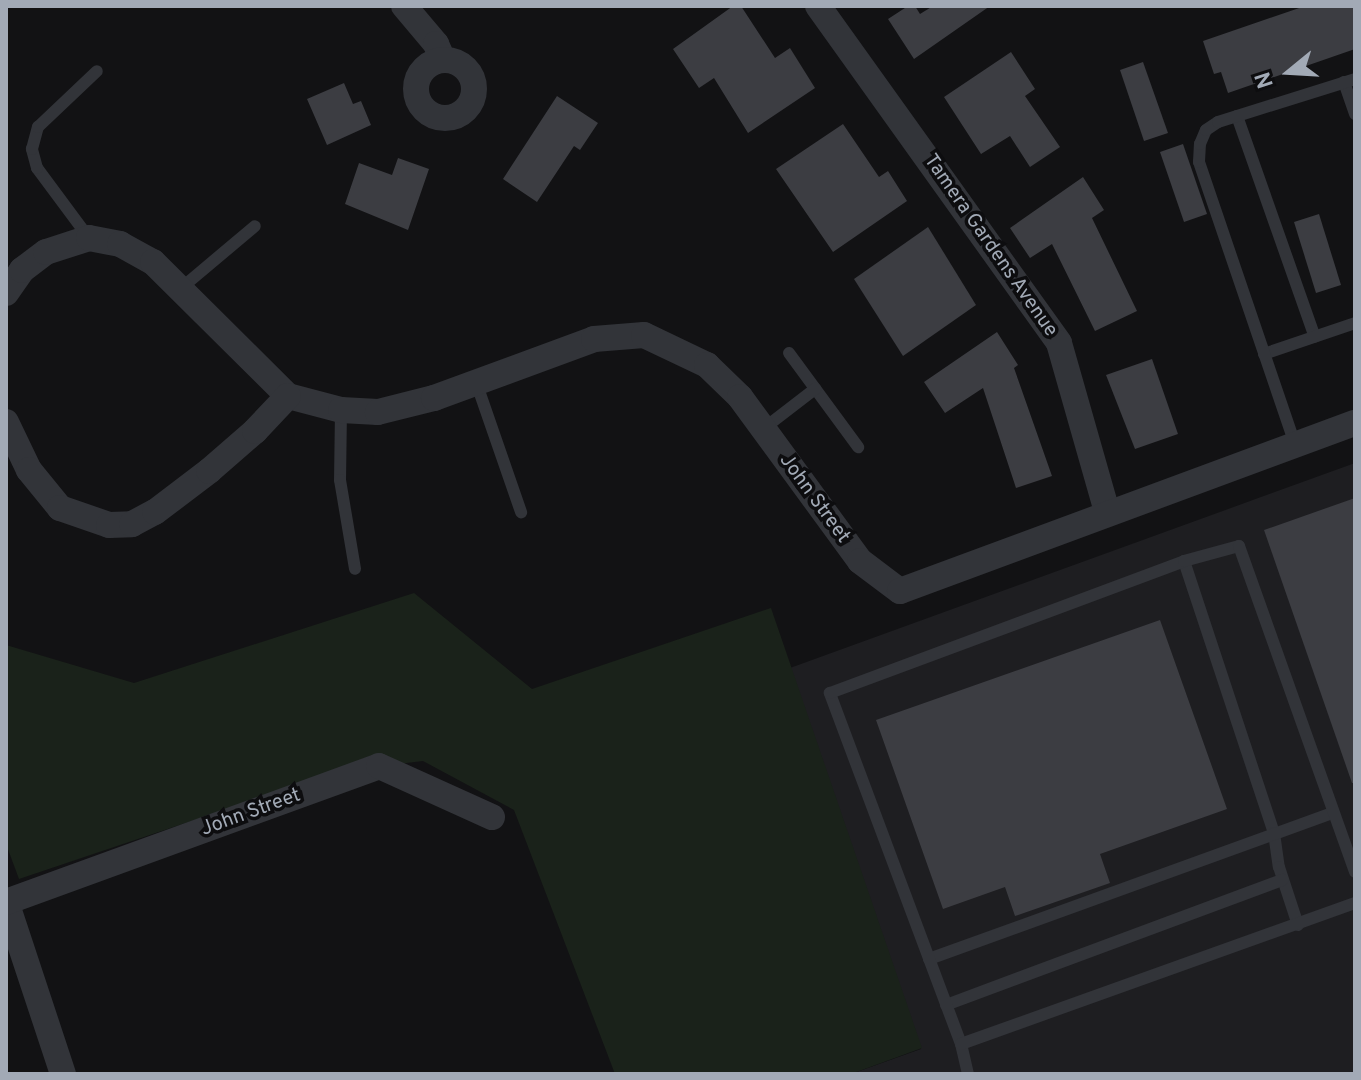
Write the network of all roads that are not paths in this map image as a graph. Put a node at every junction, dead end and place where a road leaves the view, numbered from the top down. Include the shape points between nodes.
1 (404, 6) edge
2 (818, 6) edge
3 (443, 60) dead end
4 (97, 71) dead end
5 (1350, 81) edge
6 (1355, 114) edge
7 (1237, 116) junction
8 (255, 226) dead end
9 (89, 238) junction
10 (179, 290) junction
11 (6, 293) edge
12 (1355, 323) edge
13 (1315, 337) junction
14 (789, 353) dead end
15 (1264, 354) junction
16 (476, 382) junction
17 (815, 389) junction
18 (288, 396) junction
19 (341, 410) junction
20 (6, 422) edge
21 (1355, 423) edge
22 (763, 429) junction
23 (1295, 444) junction
24 (858, 447) dead end
25 (521, 512) dead end
26 (1107, 512) junction
27 (1184, 561) junction
28 (355, 569) dead end
29 (1333, 813) junction
30 (492, 817) dead end
31 (1274, 833) junction
32 (1355, 872) edge
33 (1283, 880) junction
34 (6, 902) edge
35 (1355, 903) edge
36 (1298, 925) junction
37 (929, 959) junction
38 (946, 1005) junction
39 (961, 1044) junction
40 (63, 1074) edge
41 (968, 1074) edge

1 - 3 street
2 - 26 street, Tamera Gardens Avenue via 1059,343
4 - 9 lane via 38,127 32,149 37,168
5 - 6 lane
5 - 7 lane
7 - 13 lane
7 - 15 lane via 1206,130 1199,162
8 - 10 lane
9 - 10 street, John Street via 120,244 153,262
9 - 11 street via 46,252 22,270
10 - 18 street, John Street
12 - 13 lane
13 - 15 lane
14 - 17 lane
15 - 23 lane
16 - 19 street, John Street via 378,412
16 - 22 street, John Street via 594,339 644,335 707,365
16 - 25 lane
17 - 22 lane
17 - 24 lane
18 - 19 street, John Street
18 - 20 street via 209,471 132,524 109,525 60,508 29,470
19 - 28 lane via 340,480
21 - 23 street, John Street
22 - 26 street, John Street via 860,561 900,591
23 - 26 street, John Street
27 - 29 lane via 1239,546
27 - 31 lane
27 - 37 lane via 830,693
29 - 31 lane
29 - 32 lane
30 - 34 street, John Street via 379,766
31 - 33 lane
31 - 37 lane
33 - 36 lane
33 - 38 lane
34 - 40 street
35 - 36 lane
36 - 39 lane
37 - 38 lane
38 - 39 lane
39 - 41 lane

